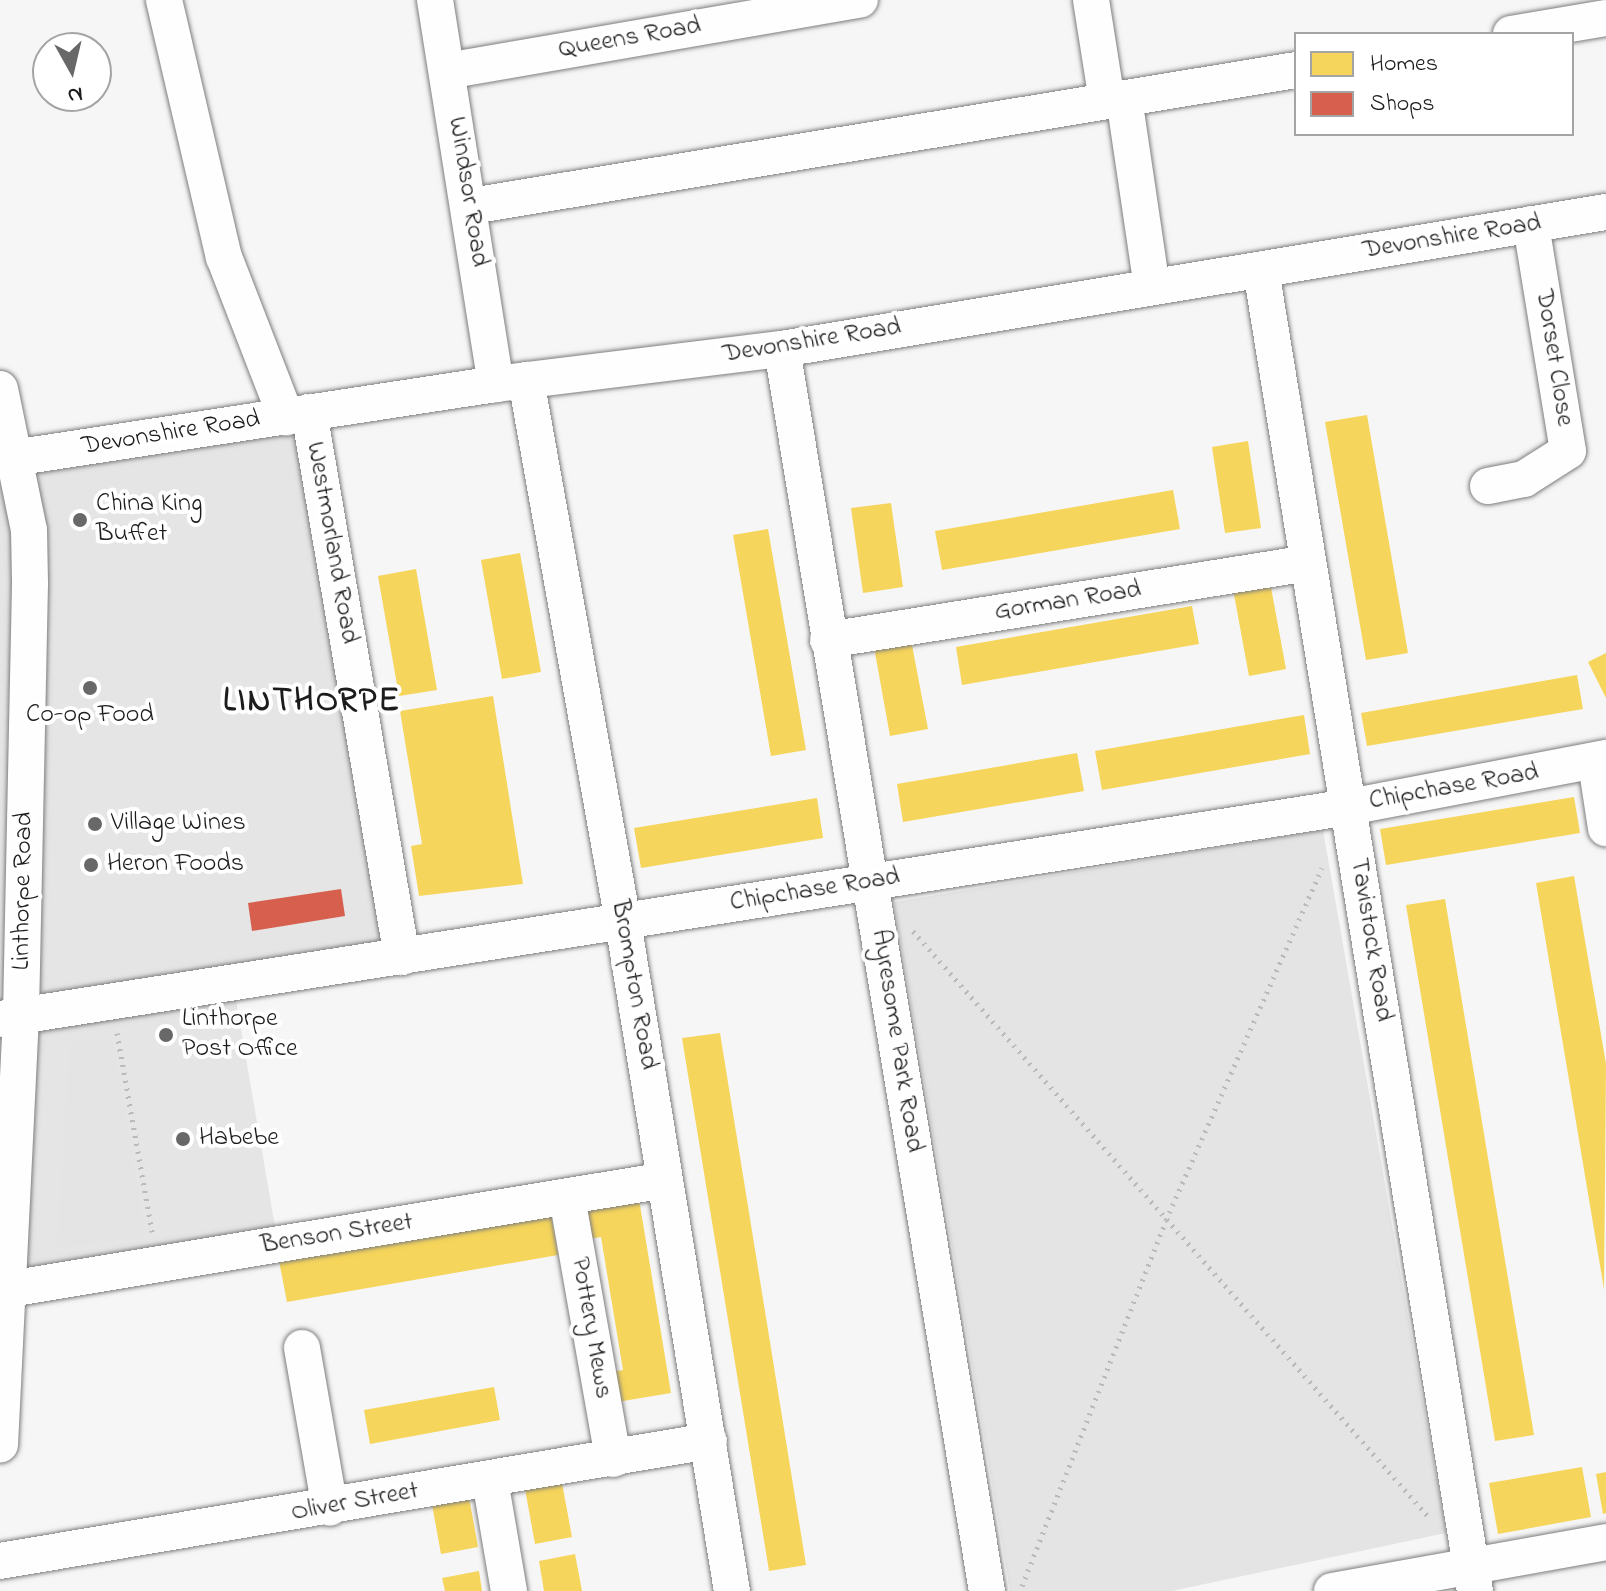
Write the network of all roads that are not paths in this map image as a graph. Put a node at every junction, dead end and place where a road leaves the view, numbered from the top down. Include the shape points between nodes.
1 (164, 0) edge
2 (435, 0) edge
3 (860, 0) edge
4 (1091, 0) edge
5 (1606, 18) edge
6 (1523, 32) edge
7 (1294, 70) edge
8 (447, 71) junction
9 (1116, 100) junction
10 (471, 206) junction
11 (1606, 212) edge
12 (1531, 224) junction
13 (1261, 270) junction
14 (1152, 287) junction
15 (782, 349) junction
16 (511, 382) junction
17 (0, 389) edge
18 (297, 414) junction
19 (8, 459) edge
20 (1488, 486) dead end
21 (1308, 563) junction
22 (15, 586) edge
23 (828, 640) junction
24 (13, 746) edge
25 (1601, 760) edge
26 (1349, 807) junction
27 (1606, 828) edge
28 (870, 882) junction
29 (623, 922) junction
30 (402, 957) junction
31 (11, 1018) edge
32 (665, 1180) junction
33 (567, 1197) junction
34 (9, 1289) junction
35 (302, 1348) dead end
36 (709, 1441) junction
37 (0, 1444) edge
38 (613, 1459) junction
39 (490, 1480) junction
40 (330, 1508) junction
41 (1606, 1542) edge
42 (0, 1561) edge
43 (1472, 1578) edge
44 (509, 1591) edge
45 (732, 1591) edge
46 (987, 1591) edge
47 (1332, 1591) edge

1 - 18 street, Westmorland Road via 224,257
2 - 8 street, Windsor Road
3 - 8 street, Queens Road
4 - 9 street
5 - 6 street
7 - 9 street
8 - 10 street, Windsor Road
9 - 10 street
9 - 14 street
10 - 16 street, Windsor Road
11 - 12 street, Devonshire Road
12 - 13 street, Devonshire Road
12 - 20 street, Dorset Close via 1568,451 1524,479
13 - 14 street, Devonshire Road
13 - 21 street, Tavistock Road
14 - 15 street, Devonshire Road
15 - 16 street, Devonshire Road
15 - 23 street, Ayresome Park Road
16 - 18 street, Devonshire Road
16 - 29 street, Brompton Road
17 - 19 street, Linthorpe Road
18 - 19 street, Devonshire Road
18 - 30 street, Westmorland Road
19 - 22 street, Linthorpe Road via 29,530
21 - 23 street, Gorman Road
21 - 26 street, Tavistock Road
22 - 24 street, Linthorpe Road
23 - 28 street, Ayresome Park Road
24 - 31 street, Linthorpe Road
25 - 26 street, Chipchase Road
25 - 27 street
26 - 28 street, Chipchase Road
26 - 43 street, Tavistock Road
28 - 29 street, Chipchase Road
28 - 46 street, Ayresome Park Road
29 - 30 street, Chipchase Road
29 - 32 street, Brompton Road
30 - 31 street, Chipchase Road
31 - 34 street, Linthorpe Road
32 - 33 street, Benson Street
32 - 36 street, Brompton Road
33 - 34 street, Benson Street
33 - 38 street, Pottery Mews
34 - 37 street, Linthorpe Road
35 - 40 street
36 - 38 street, Oliver Street
36 - 45 street, Brompton Road
38 - 39 street, Oliver Street
39 - 40 street, Oliver Street
39 - 44 street
40 - 42 street, Oliver Street
41 - 43 street
43 - 47 street

